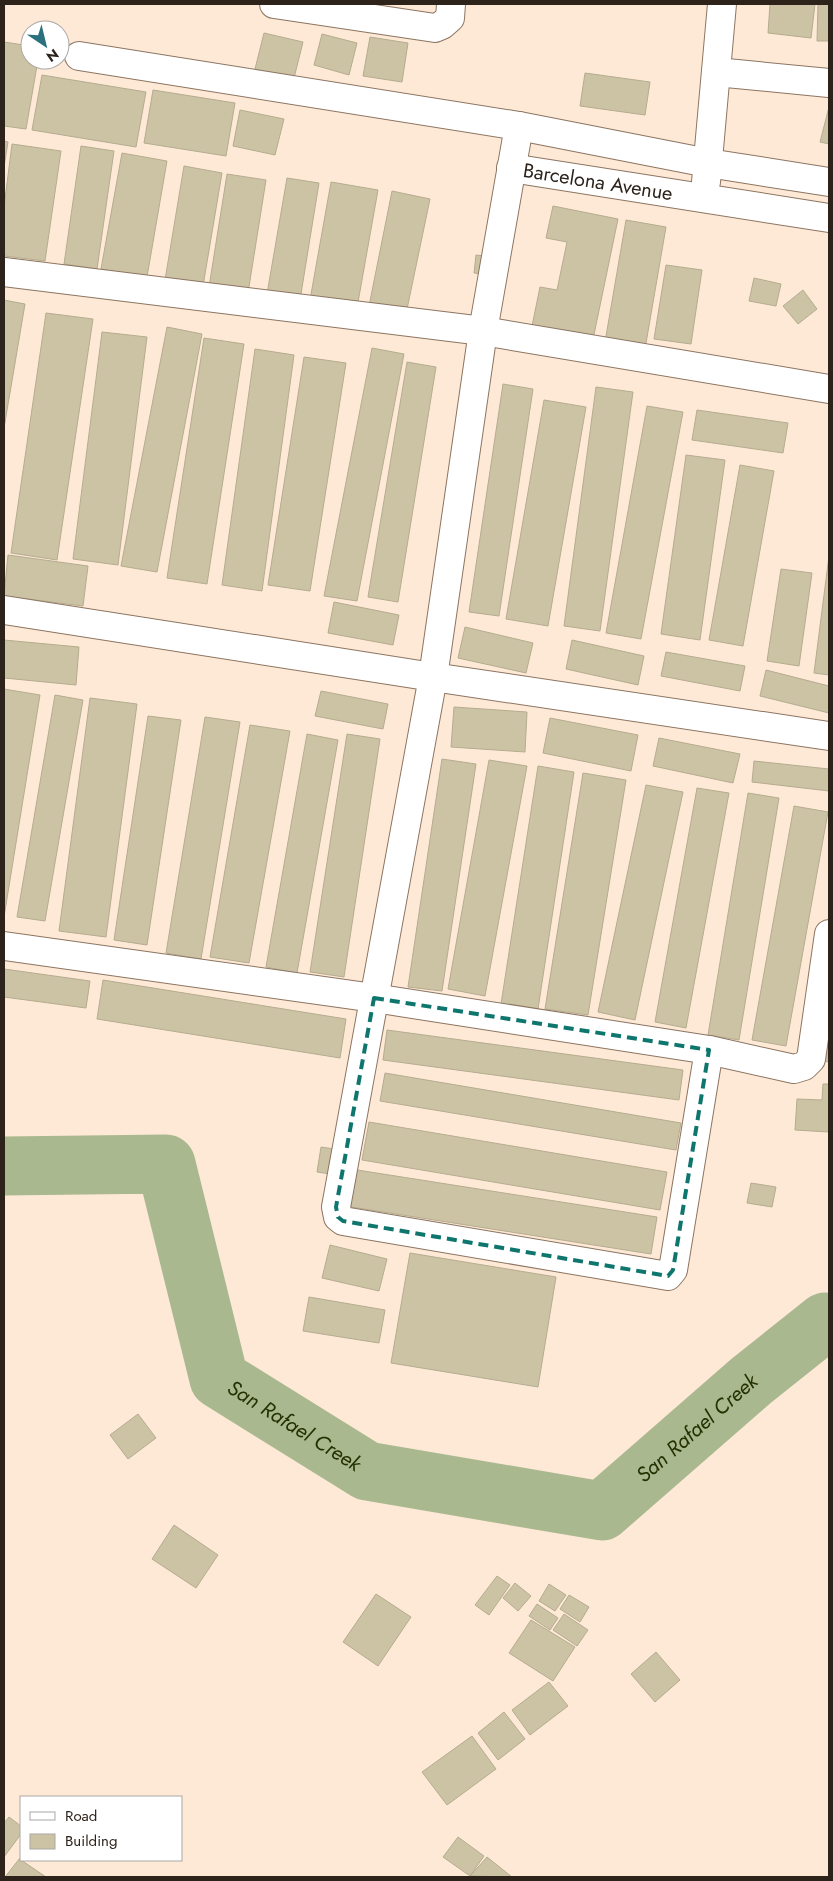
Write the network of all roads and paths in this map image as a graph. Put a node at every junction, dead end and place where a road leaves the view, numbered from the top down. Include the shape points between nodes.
1 (274, 4) edge
2 (452, 4) edge
3 (722, 4) edge
4 (79, 56) dead end
5 (716, 72) junction
6 (829, 83) edge
7 (519, 126) junction
8 (708, 163) junction
9 (511, 168) junction
10 (829, 182) edge
11 (704, 198) junction
12 (829, 218) edge
13 (4, 272) edge
14 (483, 332) junction
15 (829, 389) edge
16 (4, 610) edge
17 (433, 677) junction
18 (829, 736) edge
19 (829, 934) edge
20 (4, 946) edge
21 (374, 998) junction
22 (710, 1050) junction

1 - 2 street via 435,28 450,18
3 - 5 street
4 - 7 street
5 - 6 street
5 - 8 street
7 - 8 street, Barcelona Avenue
7 - 9 street, Barcelona Avenue
8 - 10 street, Barcelona Avenue
8 - 11 street
9 - 11 street, Barcelona Avenue
9 - 14 street
11 - 12 street, Barcelona Avenue
13 - 14 street
14 - 15 street
14 - 17 street
16 - 17 street
17 - 18 street
17 - 21 street
19 - 22 street via 811,1059 804,1066 794,1069
20 - 21 street
21 - 22 street
21 - 22 street via 336,1207 338,1217 343,1221 660,1275 668,1276 673,1270

